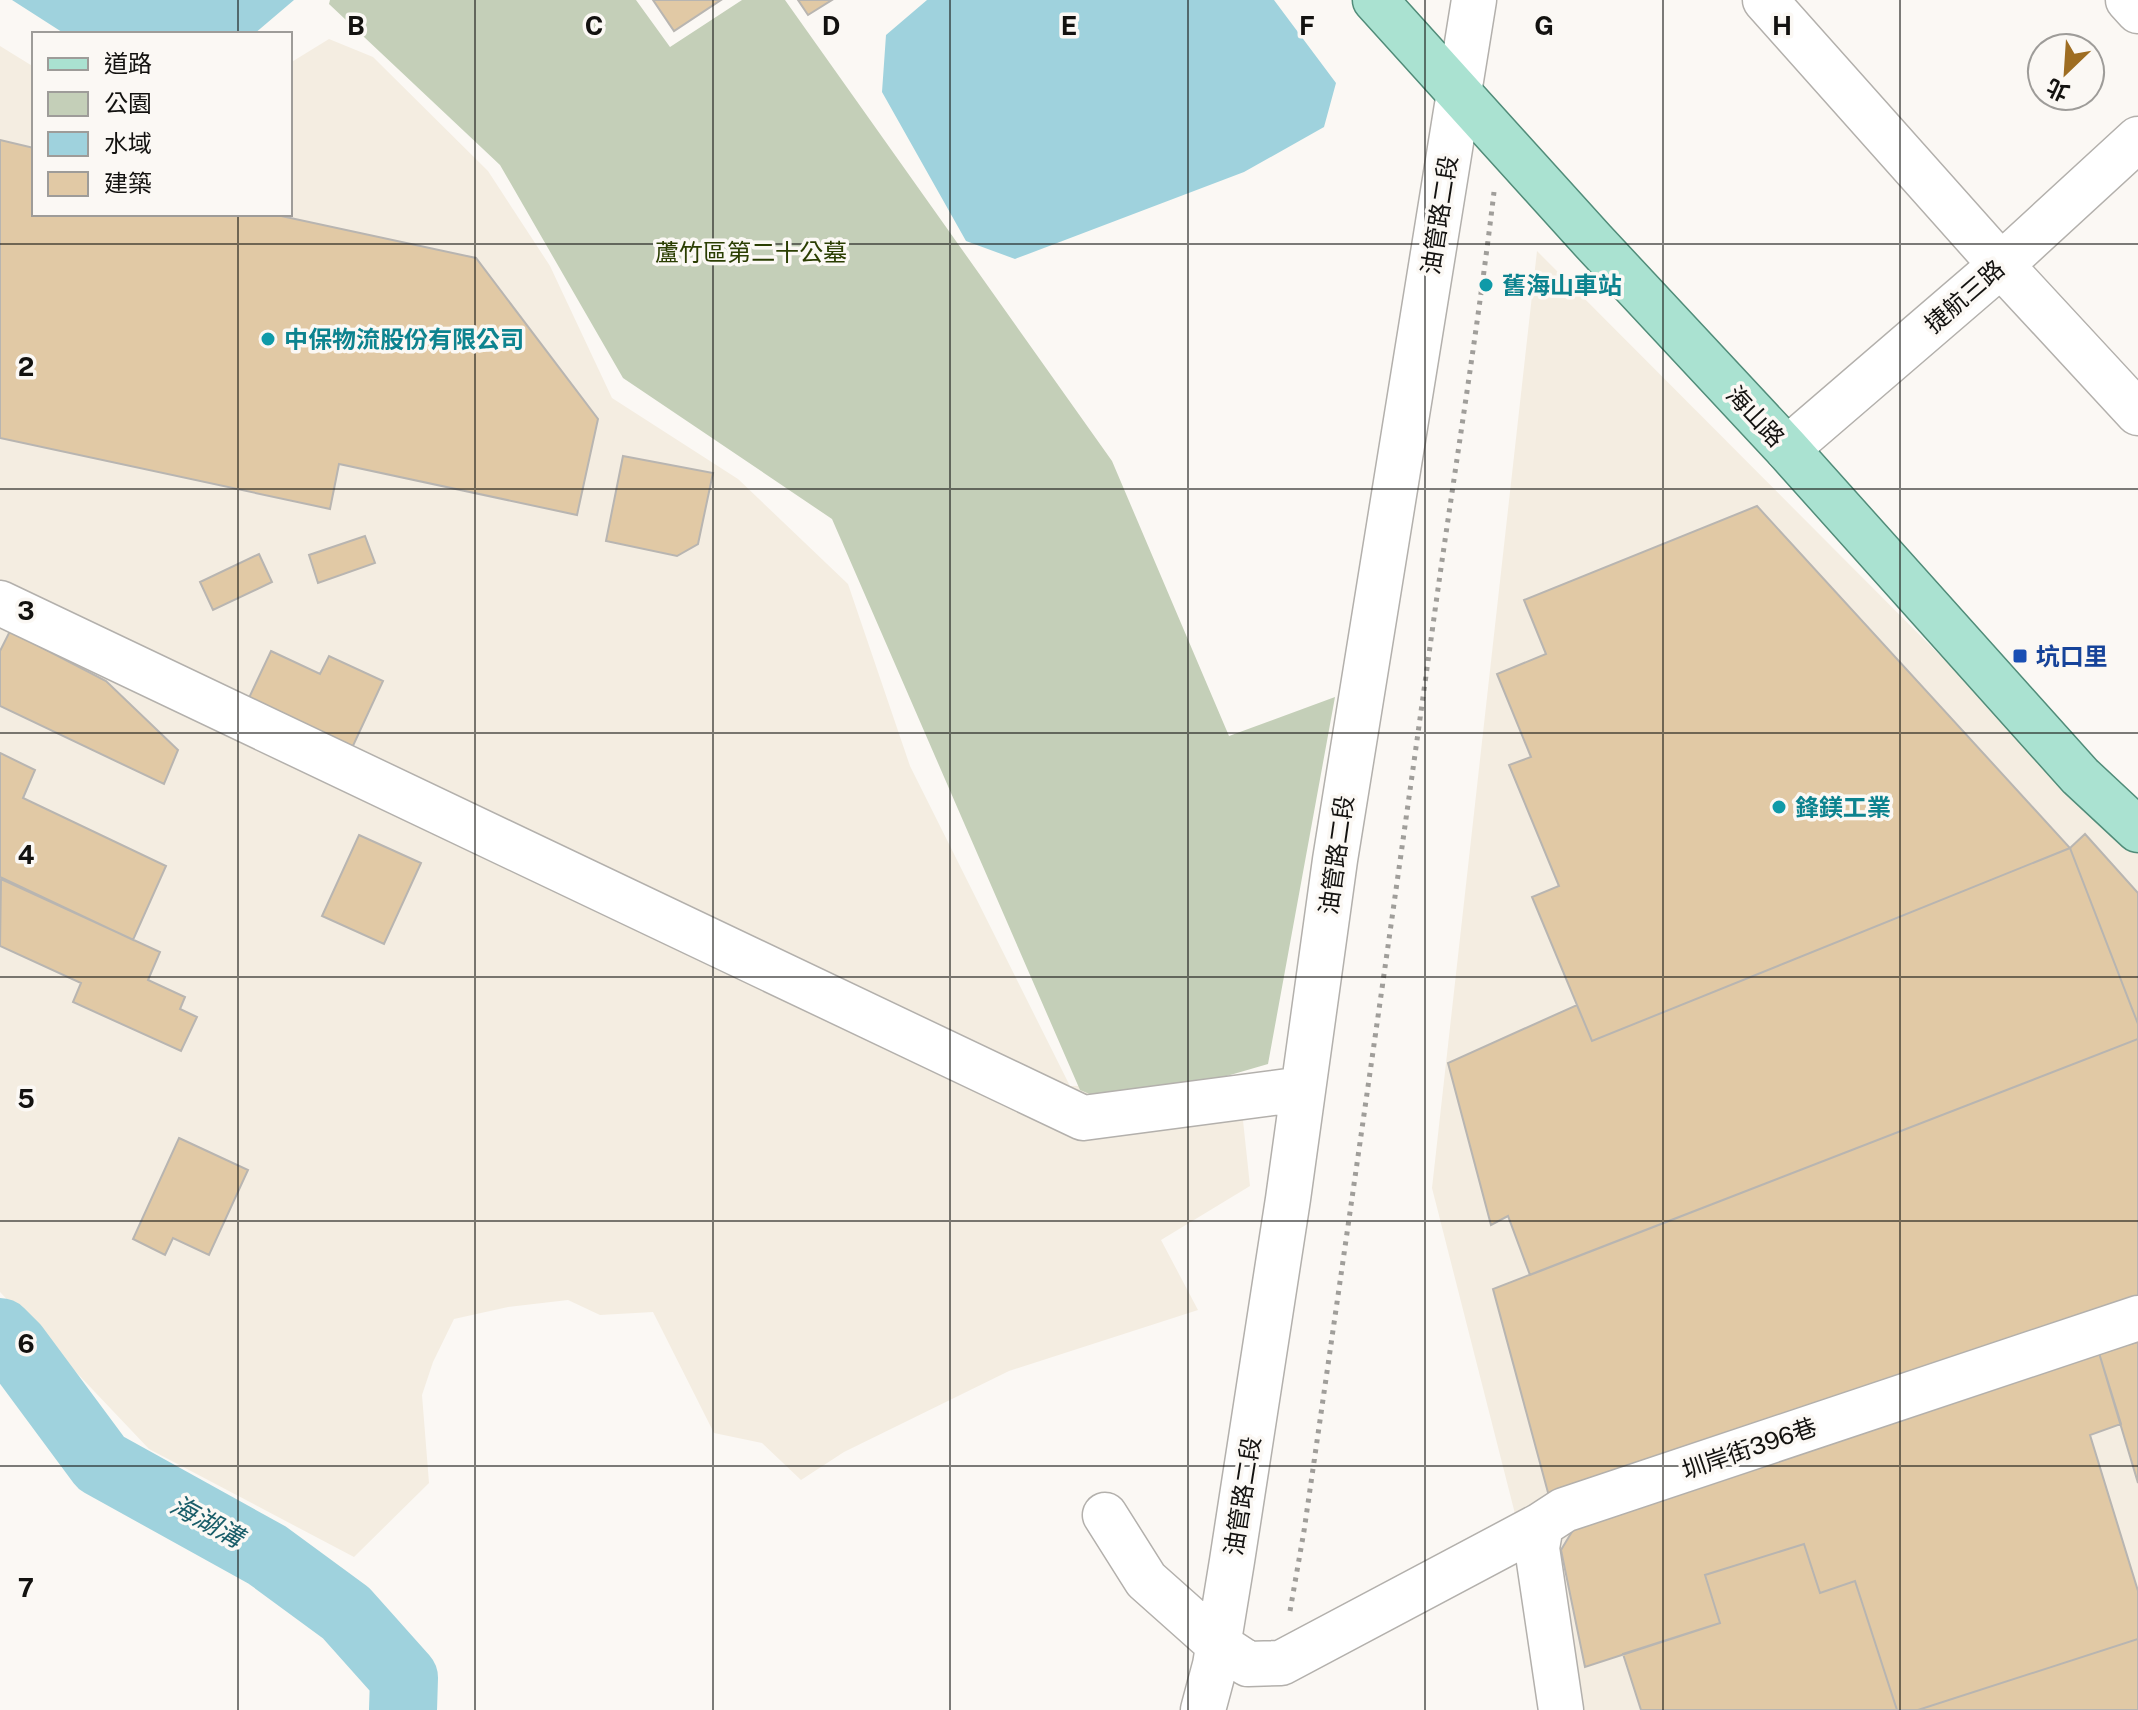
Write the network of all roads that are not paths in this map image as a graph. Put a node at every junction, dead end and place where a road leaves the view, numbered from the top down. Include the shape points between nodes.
1 (1375, 0) edge
2 (1474, 0) edge
3 (1765, 0) edge
4 (2128, 0) edge
5 (2138, 11) edge
6 (1459, 92) junction
7 (2138, 139) edge
8 (2001, 265) junction
9 (2138, 413) edge
10 (1787, 449) junction
11 (0, 603) edge
12 (2138, 830) edge
13 (1303, 1089) junction
14 (2138, 1318) edge
15 (1105, 1515) dead end
16 (1541, 1525) junction
17 (1219, 1645) junction
18 (1203, 1710) edge
19 (1561, 1710) edge

1 - 6 main road, 海山路
2 - 6 street, 油管路二段
3 - 8 street
4 - 5 street
6 - 10 main road, 海山路
6 - 13 street, 油管路二段
7 - 8 street, 捷航三路
8 - 9 street
8 - 10 street, 捷航三路
10 - 12 main road, 海山路 via 2080,776
11 - 13 street via 1083,1118
13 - 17 street, 油管路二段
14 - 16 street, 圳岸街396巷 via 1564,1510
15 - 17 street via 1146,1580
16 - 17 street, 圳岸街396巷 via 1281,1663 1248,1664
16 - 19 street via 1537,1548
17 - 18 street, 油管路二段

